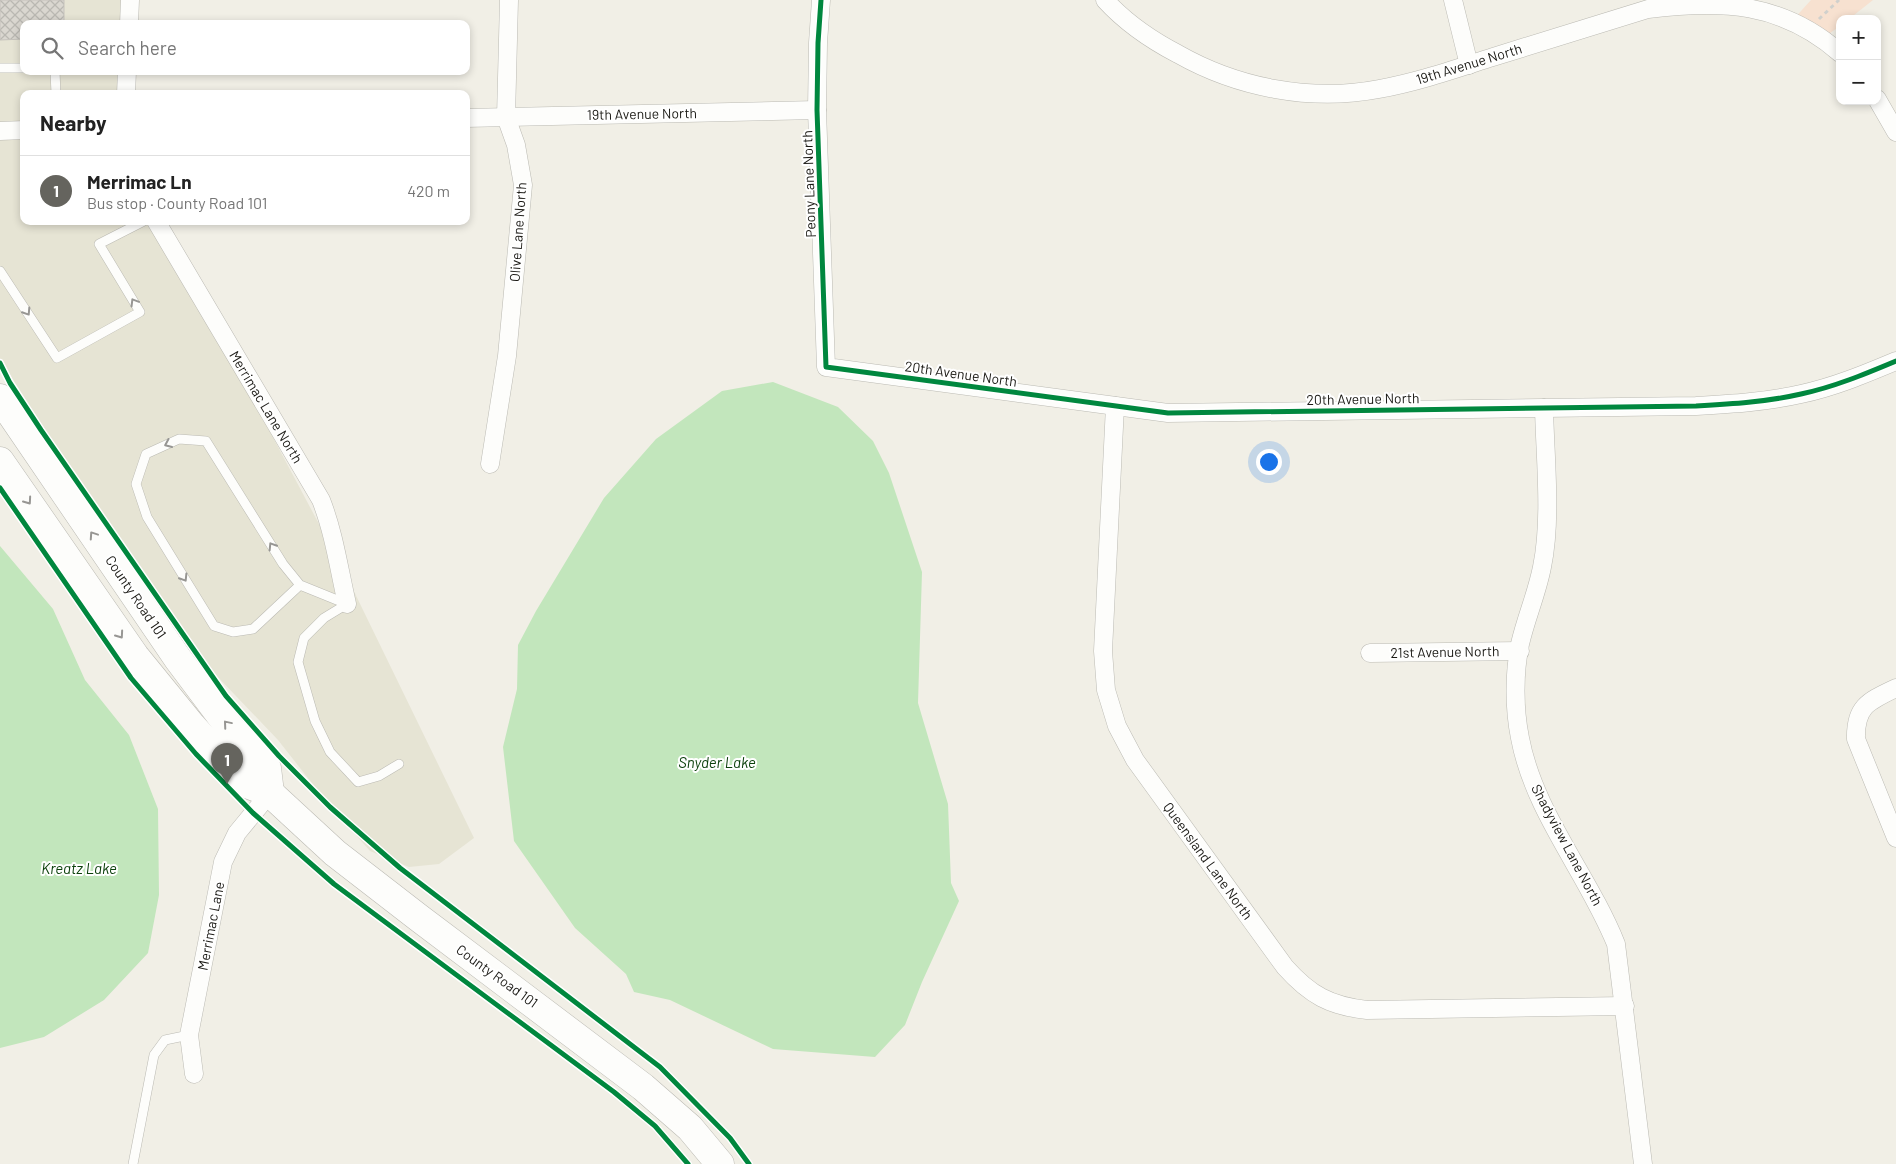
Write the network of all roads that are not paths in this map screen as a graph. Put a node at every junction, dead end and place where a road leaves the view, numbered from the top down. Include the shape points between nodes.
1 (130, 0) edge
2 (509, 0) edge
3 (821, 0) edge
4 (1105, 0) edge
5 (1453, 0) edge
6 (129, 20) edge
7 (1836, 49) edge
8 (1469, 65) junction
9 (0, 68) edge
10 (20, 68) edge
11 (55, 75) edge
12 (127, 75) edge
13 (56, 90) edge
14 (126, 90) edge
15 (1880, 105) edge
16 (817, 110) junction
17 (506, 117) junction
18 (470, 118) edge
19 (20, 130) edge
20 (0, 131) edge
21 (1896, 132) edge
22 (136, 225) edge
23 (158, 225) edge
24 (0, 271) edge
25 (1896, 362) edge
26 (826, 367) joint
27 (0, 398) edge
28 (1115, 406) junction
29 (1544, 408) junction
30 (0, 461) edge
31 (490, 464) dead end
32 (300, 585) junction
33 (347, 604) junction
34 (1520, 650) junction
35 (1370, 653) dead end
36 (1896, 688) edge
37 (398, 764) dead end
38 (270, 793) junction
39 (1896, 838) edge
40 (1625, 1006) junction
41 (189, 1035) junction
42 (194, 1074) dead end
43 (133, 1164) edge
44 (720, 1164) edge
45 (1643, 1164) edge

1 - 6 street
2 - 17 street, Olive Lane North
3 - 16 street, Peony Lane North
4 - 8 street, 19th Avenue North via 1154,41 1195,64 1240,81 1285,91 1323,94 1378,89
5 - 8 street
7 - 8 street, 19th Avenue North via 1807,29 1757,7 1721,1 1684,2 1648,9
9 - 10 lane
11 - 13 lane
12 - 14 street
15 - 21 street
16 - 17 street, 19th Avenue North
16 - 26 street, Peony Lane North
17 - 18 street, 19th Avenue North
17 - 31 street, Olive Lane North via 516,145 523,185 507,356
19 - 20 street
24 -> 22 lane via 57,358 140,312 99,244
23 - 33 street, Merrimac Lane North via 321,500 331,524
25 - 29 street, 20th Avenue North via 1850,380 1800,394 1748,403
26 - 28 street, 20th Avenue North
38 -> 27 main road, County Road 101 via 267,768 226,723 178,659
28 - 29 street, 20th Avenue North via 1168,413
28 - 40 street, Queensland Lane North via 1103,651 1106,690 1117,726 1135,760 1285,967 1320,998 1342,1007 1367,1010
29 - 34 street, Shadyview Lane North via 1546,533 1542,567
30 -> 38 main road, County Road 101 via 135,656 244,783
32 -> 32 lane via 283,564 206,441 180,439 146,454 136,484 147,517 214,626 233,632 253,629
32 - 33 lane
33 - 37 lane via 324,618 304,638 298,662 315,721 330,752 358,782 379,776
34 - 35 street, 21st Avenue North
34 - 40 street, Shadyview Lane North via 1516,692 1520,738 1533,782 1616,944
36 - 39 street via 1868,702 1856,724 1856,739
38 - 41 street, Merrimac Lane via 237,833 223,862
38 - 44 main road, County Road 101 via 335,853 643,1087 690,1128
40 - 45 street, Shadyview Lane North
41 - 42 street, Merrimac Lane
41 - 43 lane via 165,1040 154,1055

